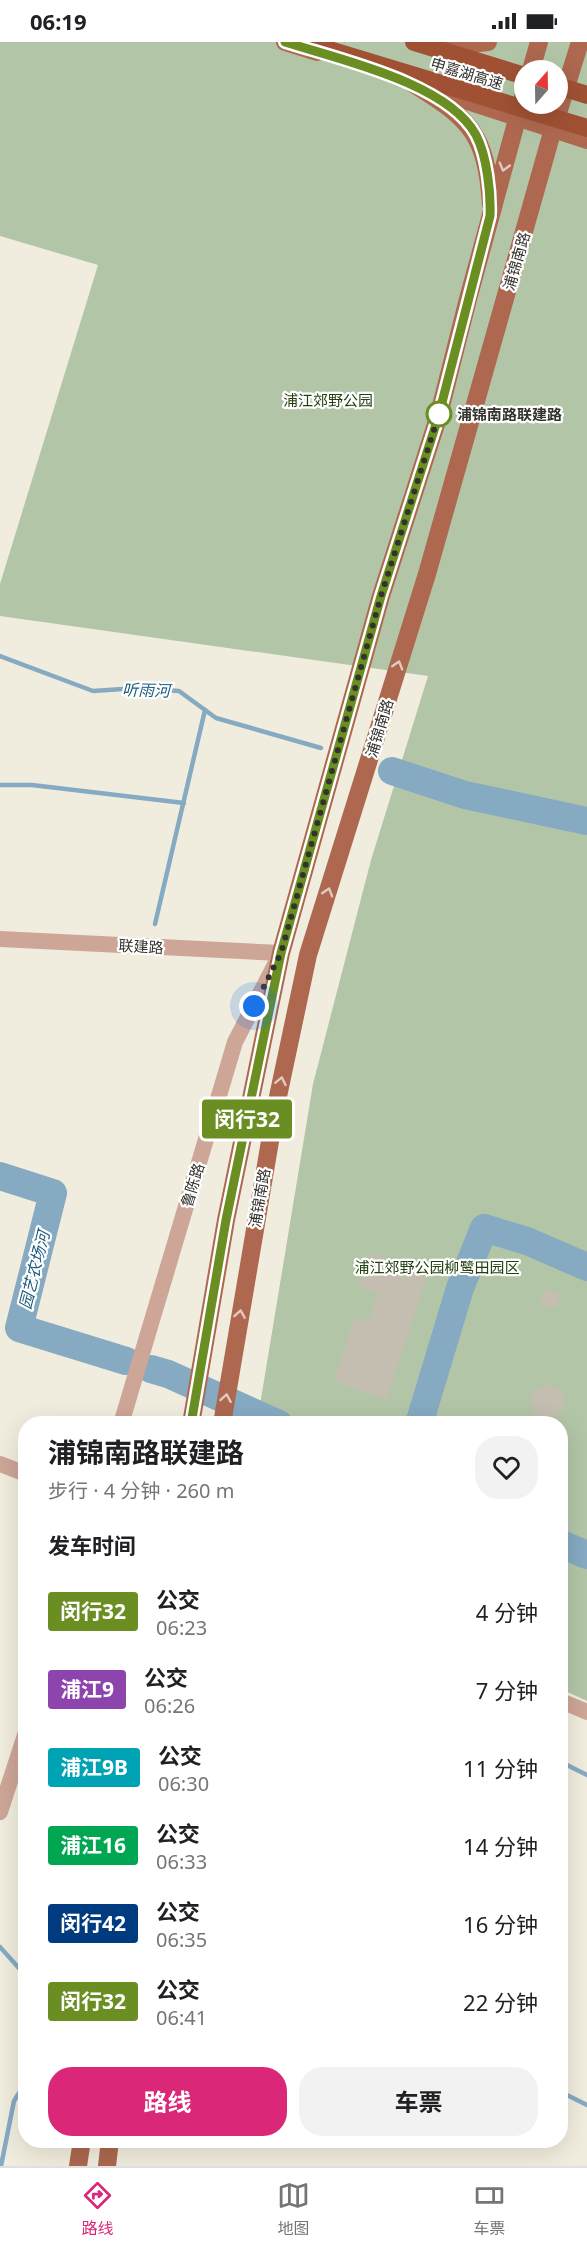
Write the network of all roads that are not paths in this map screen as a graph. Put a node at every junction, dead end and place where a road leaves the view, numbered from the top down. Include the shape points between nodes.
1 (285, 42) edge
2 (303, 42) edge
3 (414, 42) edge
4 (488, 42) edge
5 (539, 42) edge
6 (580, 42) edge
7 (444, 44) edge
8 (534, 60) edge
9 (514, 65) edge
10 (568, 67) edge
11 (514, 73) edge
12 (412, 83) junction
13 (568, 83) edge
14 (568, 86) edge
15 (587, 86) edge
16 (587, 95) edge
17 (518, 114) edge
18 (556, 114) edge
19 (517, 117) junction
20 (587, 128) edge
21 (553, 129) junction
22 (587, 140) edge
23 (490, 216) junction
24 (0, 939) edge
25 (281, 953) junction
26 (123, 1416) edge
27 (193, 1416) edge
28 (223, 1416) edge
29 (0, 1464) edge
30 (18, 1471) edge
31 (568, 1704) edge
32 (587, 1712) edge
33 (18, 1757) edge
34 (0, 1812) edge
35 (81, 2148) edge
36 (109, 2148) edge
37 (78, 2166) edge
38 (107, 2166) edge

1 - 12 main road
2 - 20 highway, 申嘉湖高速, bridge
3 - 11 highway, 申嘉湖高速
4 - 7 main road
5 - 8 main road
6 - 10 main road, 浦锦南路
7 - 9 main road
12 - 19 main road
12 - 23 main road via 450,106 476,135 485,162
13 - 15 main road
14 - 16 highway, bridge
17 - 19 main road, 浦锦南路
18 - 21 main road, 浦锦南路
19 - 21 main road
19 -> 23 main road, 浦锦南路
21 - 22 main road
28 -> 21 main road, 浦锦南路 via 276,1106 308,955 427,574
23 - 25 main road, 浦锦南路 via 438,418 378,606
24 - 25 street, 联建路
25 - 26 street, 鲁陈路 via 235,1042
25 - 27 main road, 浦锦南路 via 226,1220
29 - 30 street
31 - 32 street
33 - 34 street
35 - 37 main road
36 - 38 main road

